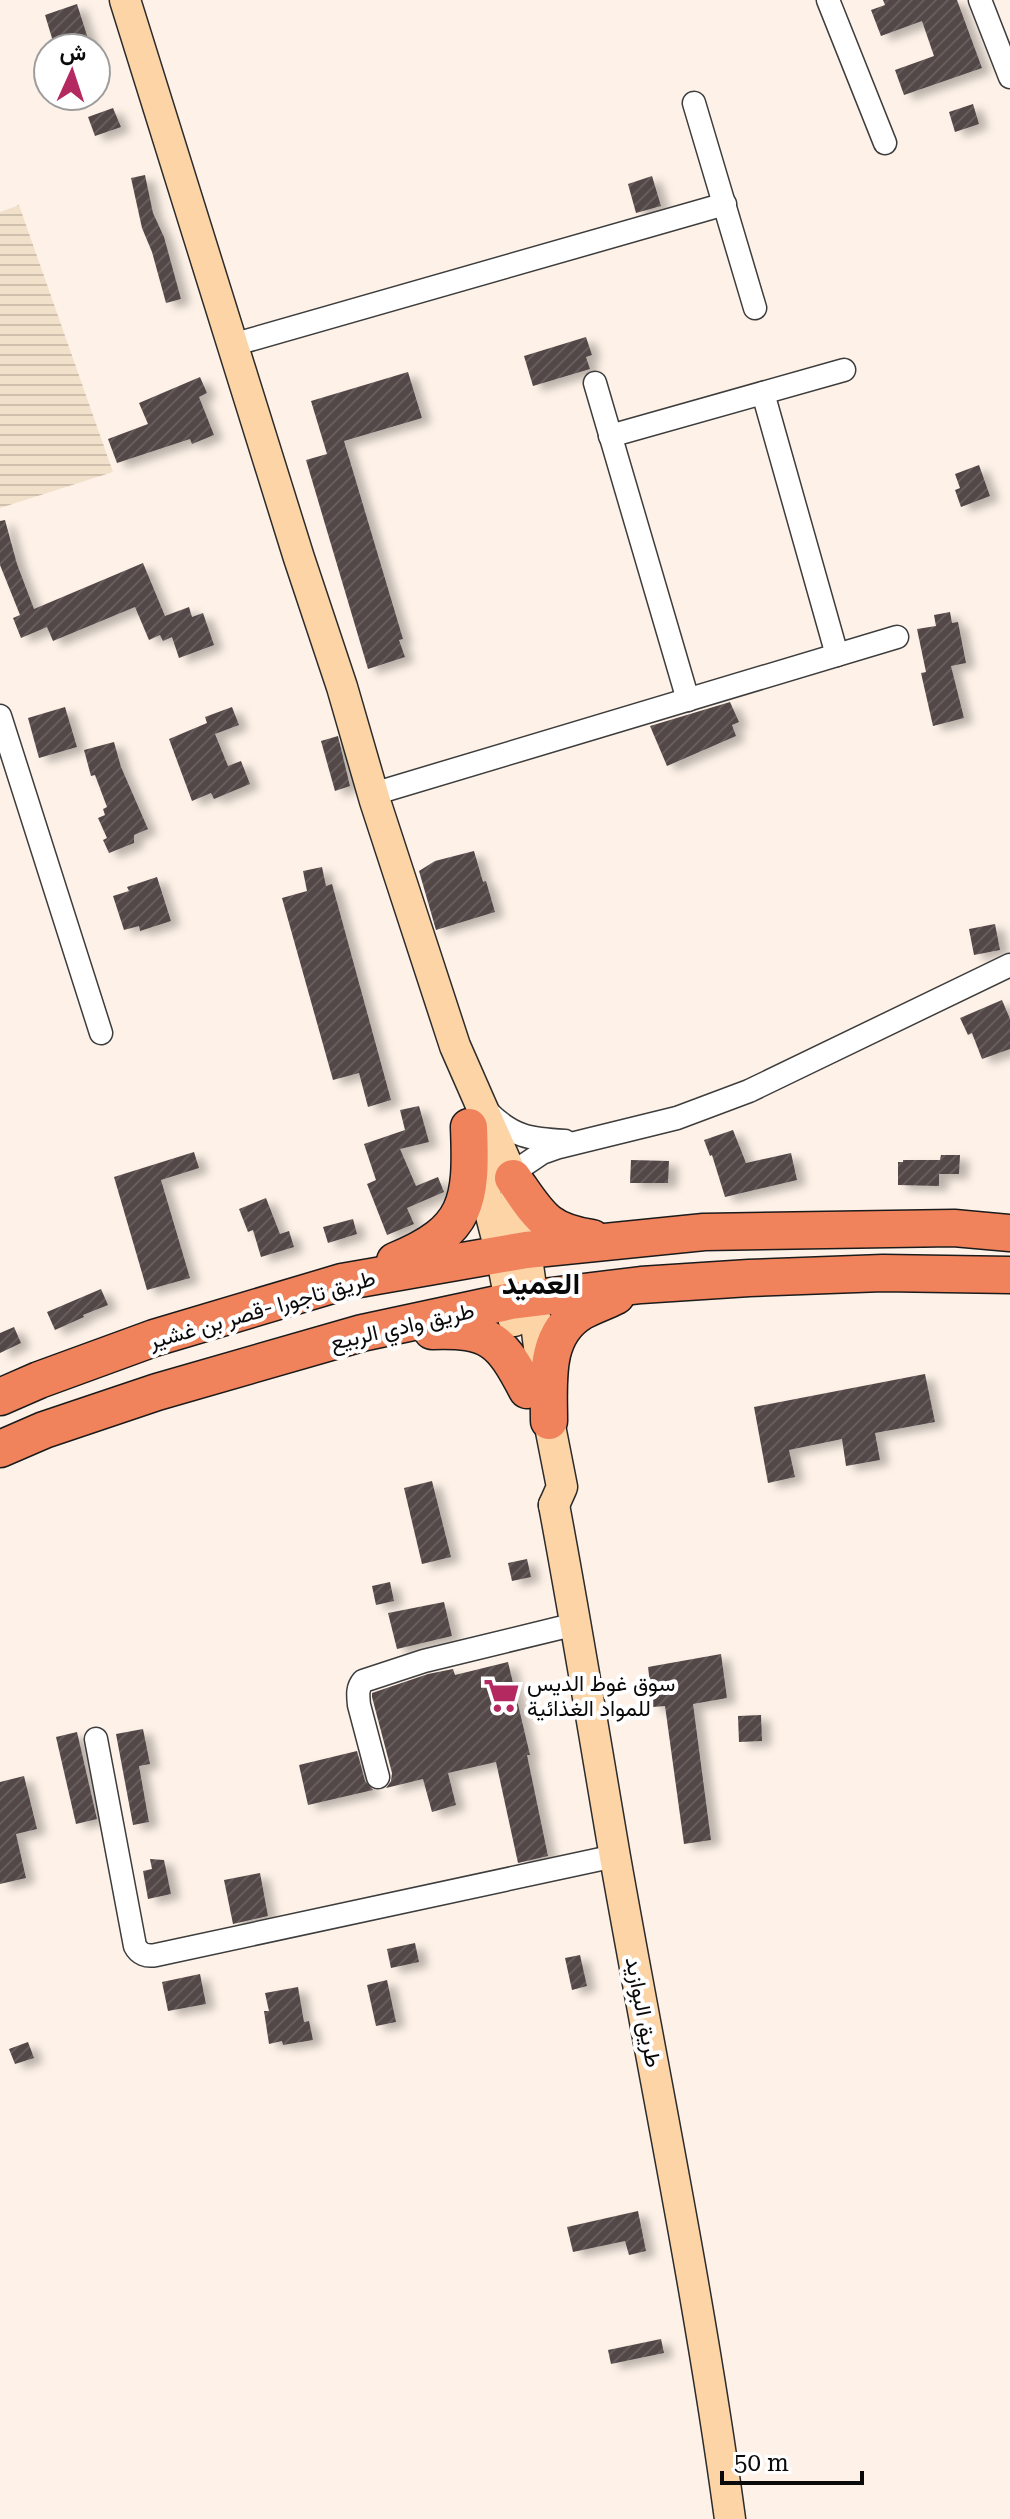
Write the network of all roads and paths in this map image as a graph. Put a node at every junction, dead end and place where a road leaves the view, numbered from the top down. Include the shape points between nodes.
1 (125, 0) edge
2 (980, 0) edge
3 (832, 1) edge
4 (1010, 77) edge
5 (694, 103) dead end
6 (885, 143) dead end
7 (725, 204) junction
8 (755, 308) dead end
9 (232, 345) junction
10 (844, 370) dead end
11 (595, 383) dead end
12 (763, 393) junction
13 (610, 436) junction
14 (897, 637) dead end
15 (837, 655) junction
16 (688, 700) junction
17 (0, 716) edge
18 (373, 794) junction
19 (1010, 965) edge
20 (101, 1033) dead end
21 (476, 1117) junction
22 (578, 1141) junction
23 (512, 1176) junction
24 (1010, 1233) edge
25 (618, 1241) junction
26 (514, 1252) junction
27 (1010, 1275) edge
28 (342, 1282) junction
29 (641, 1285) junction
30 (521, 1300) junction
31 (362, 1333) junction
32 (527, 1390) junction
33 (0, 1397) edge
34 (549, 1421) junction
35 (0, 1449) edge
36 (554, 1505) junction
37 (576, 1624) junction
38 (96, 1739) dead end
39 (378, 1777) dead end
40 (615, 1856) junction
41 (730, 2519) edge

1 - 9 main road
2 - 4 street
3 - 6 street
5 - 7 street
7 - 8 street
7 - 9 street
9 - 18 main road
10 - 12 street
11 - 13 street
12 - 13 street
12 - 15 street
13 - 16 street
14 - 15 street
15 - 16 street
16 - 18 street
17 - 20 street
18 - 21 main road
19 - 22 street via 749,1091 677,1118
21 - 22 street via 523,1137
21 - 23 main road
21 - 26 main road via 487,1204
21 - 28 highway via 469,1189 448,1229 425,1248
22 - 23 street via 542,1153
23 - 25 highway via 548,1224 573,1235
23 - 26 main road
24 - 25 highway, طريق تاجورا -قصر بن غشير via 954,1228 704,1232
25 - 26 highway, طريق تاجورا -قصر بن غشير
26 - 28 highway, طريق تاجورا -قصر بن غشير
26 - 30 main road
27 - 29 highway, طريق وادي الربيع via 883,1273
28 - 33 highway, طريق تاجورا -قصر بن غشير via 154,1338
29 - 30 highway, طريق وادي الربيع
29 - 34 highway via 579,1313 561,1332 550,1356
30 - 31 highway, طريق وادي الربيع
30 - 32 main road
30 - 34 main road
31 - 32 highway via 476,1333 505,1352
31 - 35 highway, طريق وادي الربيع via 157,1392
32 - 36 main road via 542,1491
34 - 36 main road via 562,1487
36 - 37 main road, طريق البوازيد
37 - 39 street via 363,1681 359,1705
37 - 40 main road, طريق البوازيد
38 - 40 street via 135,1946 147,1955
40 - 41 main road, طريق البوازيد via 686,2234

